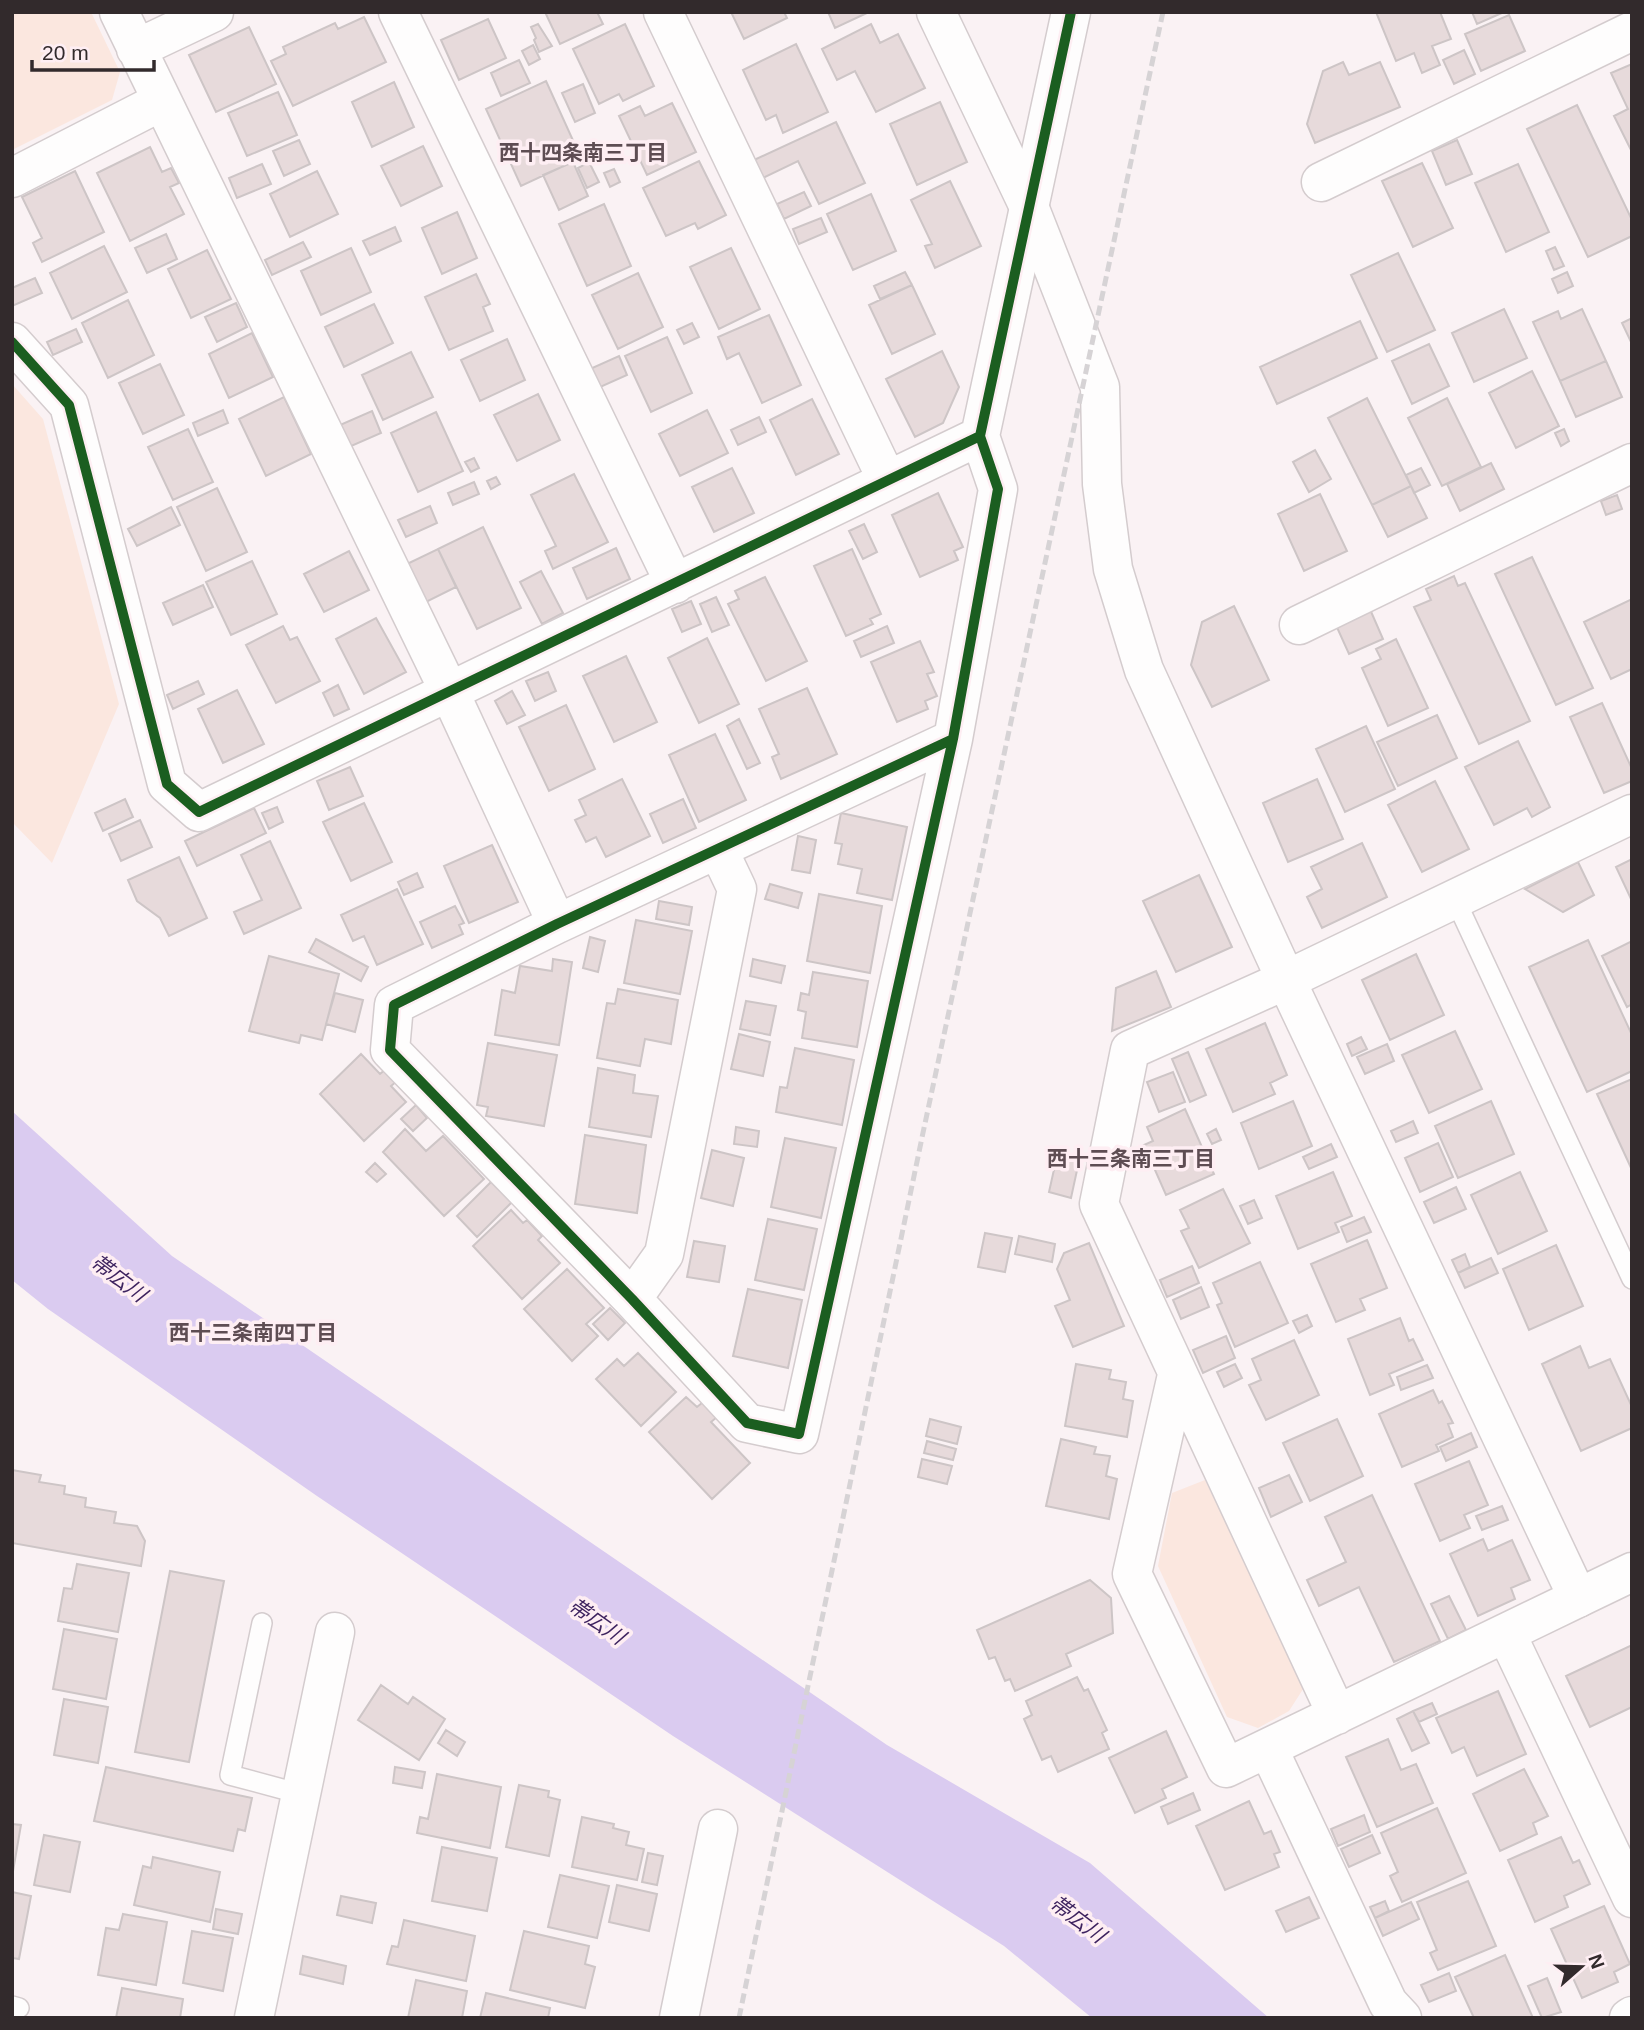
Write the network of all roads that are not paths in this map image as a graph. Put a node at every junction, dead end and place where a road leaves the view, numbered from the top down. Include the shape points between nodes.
1 (119, 12) edge
2 (214, 12) edge
3 (398, 12) edge
4 (663, 12) edge
5 (936, 12) edge
6 (1071, 12) edge
7 (1632, 31) edge
8 (136, 49) junction
9 (162, 101) junction
10 (12, 178) edge
11 (1321, 182) dead end
12 (1030, 209) junction
13 (12, 342) edge
14 (980, 436) junction
15 (1632, 463) edge
16 (887, 480) junction
17 (675, 584) junction
18 (1299, 625) dead end
19 (449, 691) junction
20 (953, 739) junction
21 (1632, 814) edge
22 (718, 849) junction
23 (1455, 899) junction
24 (557, 924) junction
25 (1286, 980) junction
26 (1632, 1279) edge
27 (632, 1299) junction
28 (1177, 1375) junction
29 (1632, 1572) edge
30 (1578, 1598) junction
31 (262, 1623) dead end
32 (335, 1632) dead end
33 (1506, 1633) junction
34 (1337, 1715) junction
35 (1268, 1748) junction
36 (301, 1794) junction
37 (718, 1829) dead end
38 (1632, 1898) edge
39 (254, 2018) edge
40 (679, 2018) edge
41 (1402, 2018) edge

1 - 8 street
2 - 8 street
3 - 17 street
4 - 16 street
5 - 12 street
6 - 12 street
7 - 11 street
8 - 9 street
9 - 10 street
9 - 19 street
12 - 14 street
12 - 25 street via 1100,387 1102,485 1113,569 1144,670
13 - 19 street via 69,405 167,784 199,812
14 - 16 street
14 - 20 street via 998,489
15 - 18 street
16 - 17 street
17 - 19 street
19 - 24 street
20 - 22 street
20 - 27 street via 799,1434 747,1423
21 - 23 street
22 - 24 street
22 - 27 street via 737,889 664,1254
23 - 25 street
23 - 26 lane
24 - 27 street via 394,1004 390,1050
25 - 28 street via 1130,1050 1099,1205
25 - 30 street
28 - 34 street
28 - 35 street via 1132,1574 1226,1768
29 - 30 street
30 - 33 street
31 - 36 lane via 230,1775
32 - 36 street
33 - 34 street
33 - 38 street
34 - 35 street
35 - 41 street via 1388,2003
36 - 39 street
37 - 40 street

